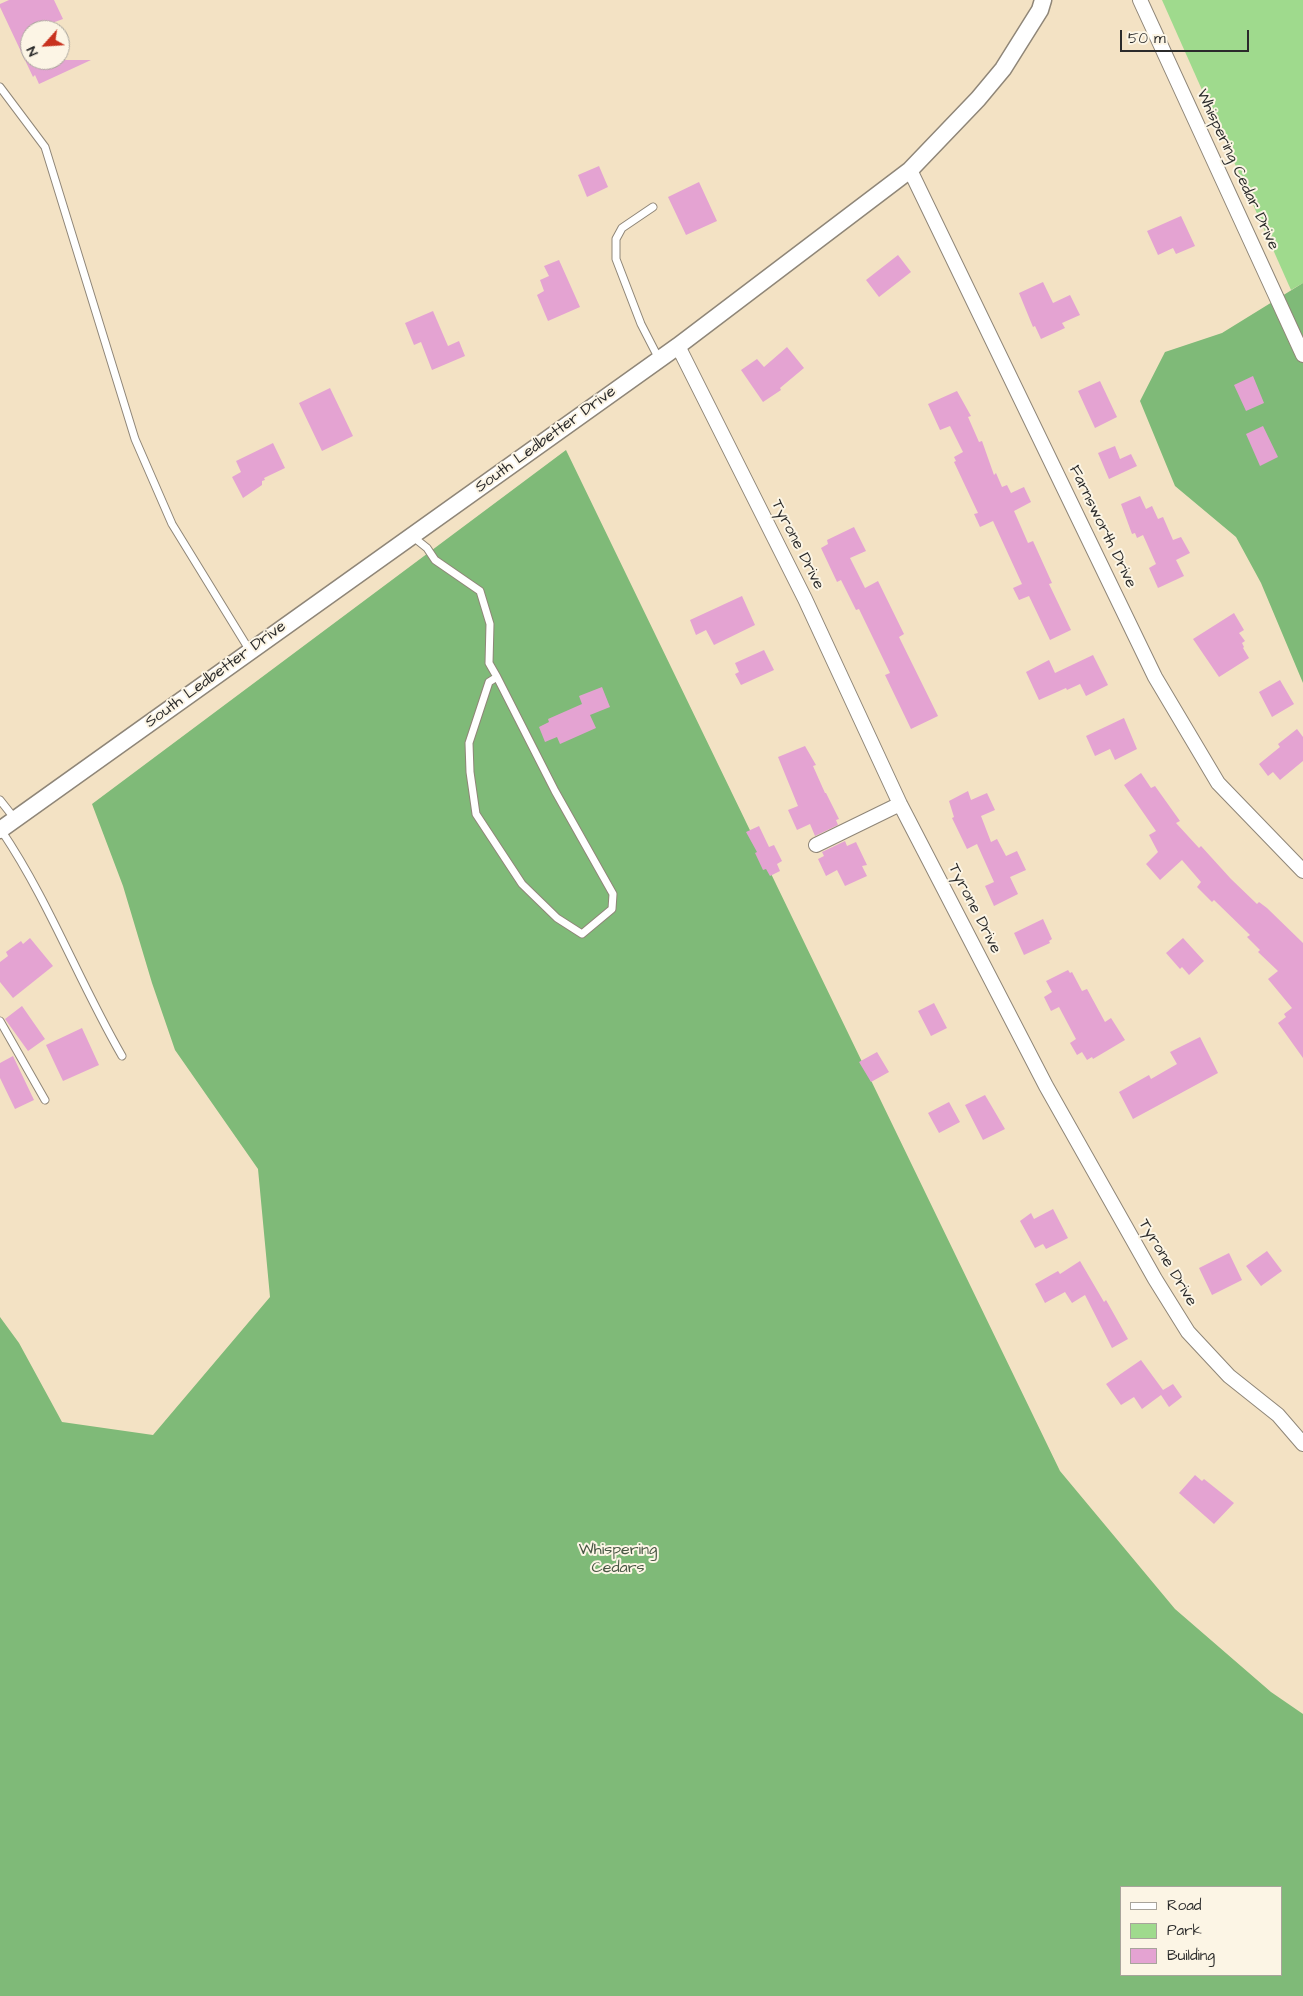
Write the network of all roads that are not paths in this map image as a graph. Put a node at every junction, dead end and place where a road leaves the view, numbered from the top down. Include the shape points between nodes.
1 (1043, 0) edge
2 (1140, 0) edge
3 (0, 88) edge
4 (910, 170) junction
5 (653, 207) dead end
6 (678, 346) junction
7 (1303, 355) edge
8 (659, 359) junction
9 (412, 536) junction
10 (250, 651) junction
11 (497, 677) junction
12 (0, 800) edge
13 (900, 804) junction
14 (15, 819) junction
15 (0, 830) edge
16 (816, 845) dead end
17 (1303, 871) edge
18 (0, 1020) edge
19 (122, 1056) dead end
20 (45, 1100) dead end
21 (1303, 1444) edge

1 - 4 street, South Ledbetter Drive via 1036,18 1003,69
2 - 7 street, Whispering Cedar Drive
3 - 10 lane via 45,147 135,439 172,524
4 - 6 street, South Ledbetter Drive
4 - 17 street, Farnsworth Drive via 1155,677 1218,783
5 - 8 lane via 622,228 616,239 616,259 641,324
6 - 8 street, South Ledbetter Drive
6 - 13 street, Tyrone Drive via 805,599
8 - 9 street, South Ledbetter Drive
9 - 10 street, South Ledbetter Drive
9 - 11 lane via 427,548 435,560 480,591 490,624 489,663
10 - 14 street, South Ledbetter Drive
11 - 11 lane via 555,791 613,894 612,910 582,934 557,918 522,884 476,814 469,742 489,682
12 - 14 lane
13 - 16 street
13 - 21 street, Tyrone Drive via 1046,1086 1183,1325 1229,1376 1278,1415
14 - 15 street, South Ledbetter Drive
15 - 19 lane via 20,859
18 - 20 lane

